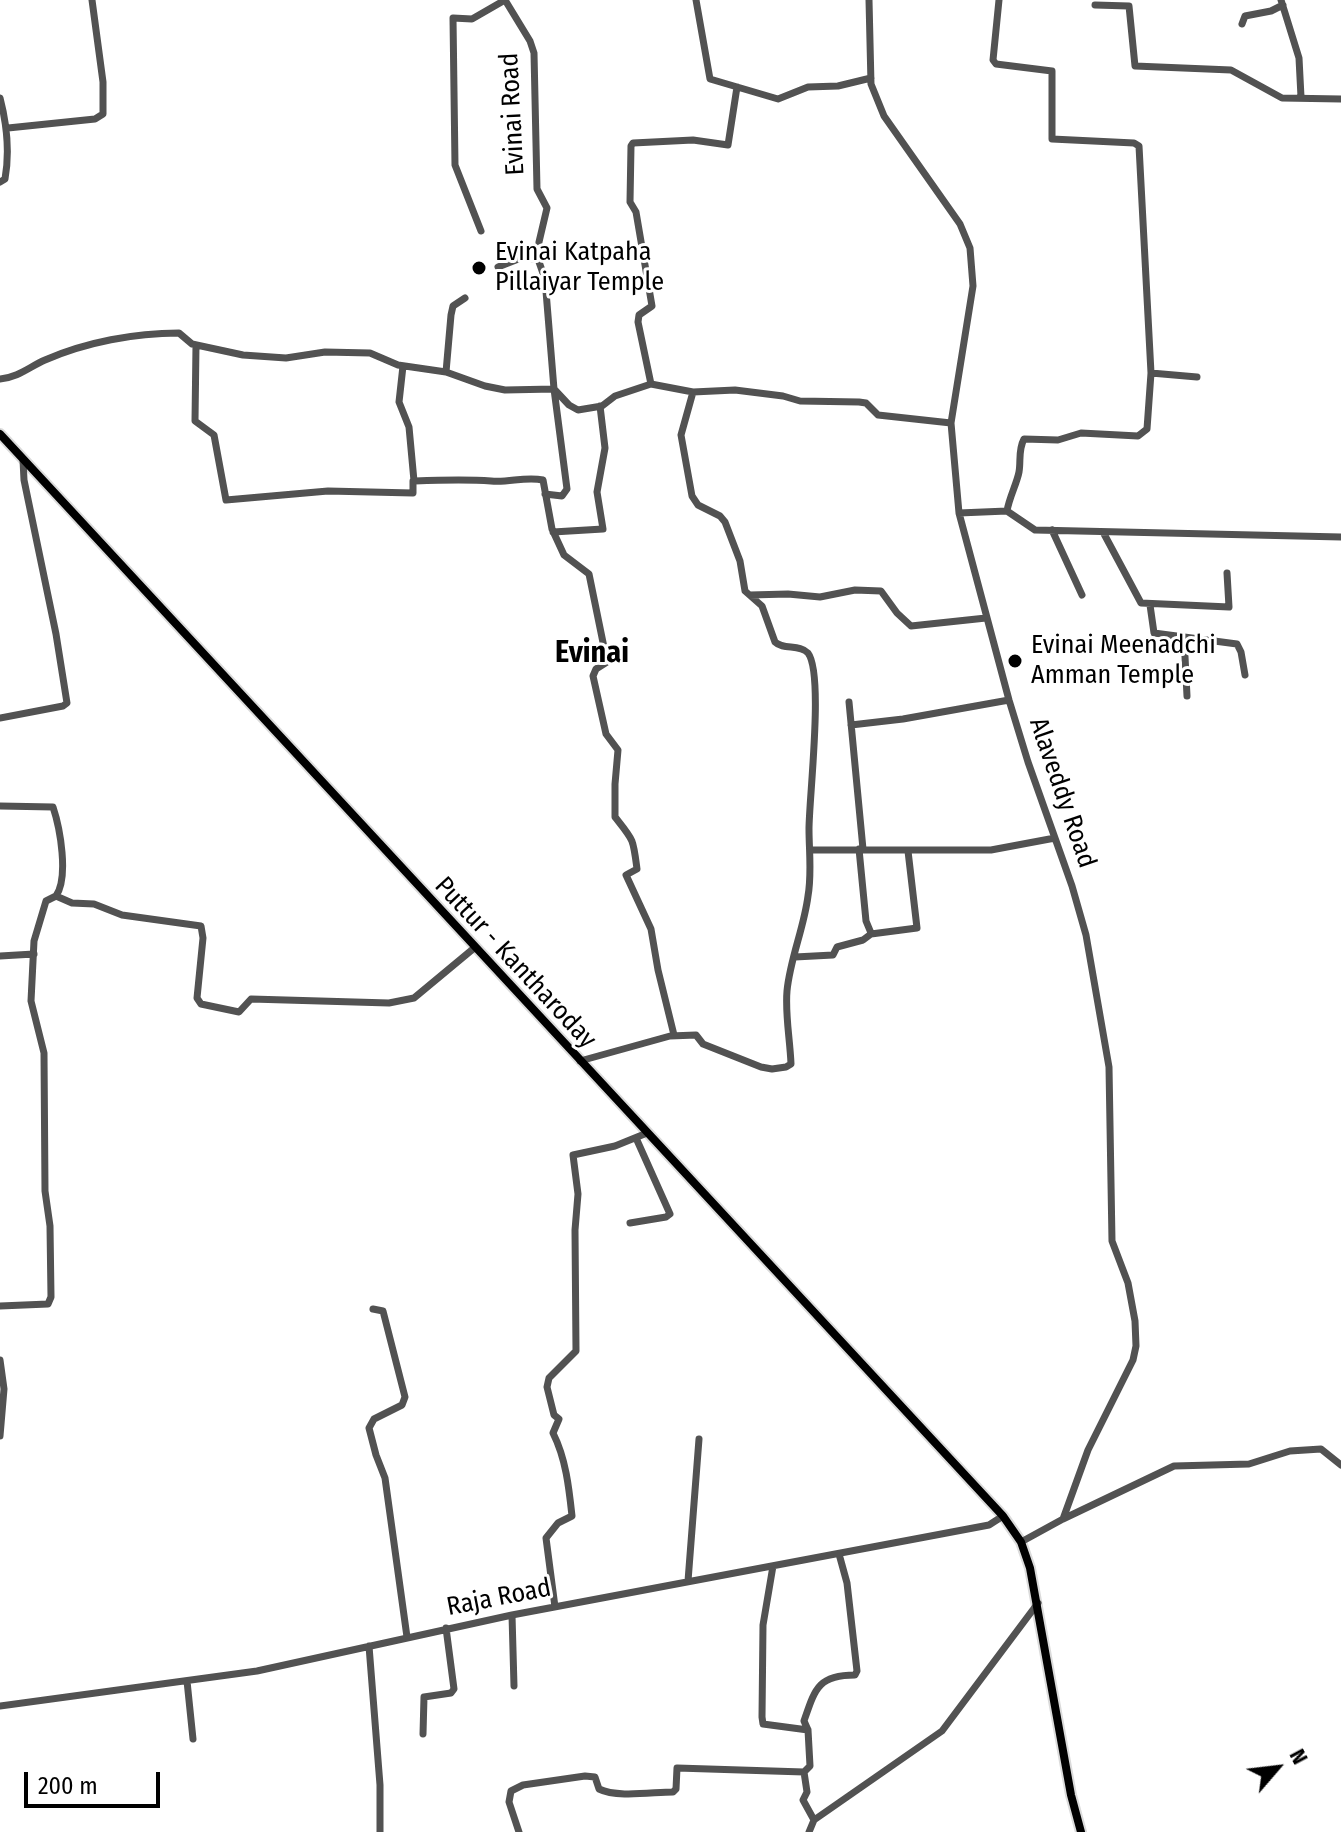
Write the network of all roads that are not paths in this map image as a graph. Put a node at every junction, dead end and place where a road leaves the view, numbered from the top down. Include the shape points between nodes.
1 (92, 0) edge
2 (505, 0) edge
3 (696, 0) edge
4 (869, 0) edge
5 (999, 0) edge
6 (1282, 3) edge
7 (1095, 5) dead end
8 (1242, 24) dead end
9 (871, 78) junction
10 (737, 87) junction
11 (1301, 97) junction
12 (0, 98) edge
13 (1341, 99) edge
14 (8, 128) junction
15 (0, 182) edge
16 (481, 231) dead end
17 (538, 259) junction
18 (498, 267) dead end
19 (465, 298) dead end
20 (196, 345) junction
21 (403, 366) junction
22 (446, 372) junction
23 (1151, 373) junction
24 (1197, 377) dead end
25 (0, 379) edge
26 (651, 384) junction
27 (554, 389) junction
28 (693, 392) junction
29 (600, 406) junction
30 (951, 423) junction
31 (0, 434) edge
32 (23, 460) junction
33 (414, 481) junction
34 (545, 494) junction
35 (1007, 511) junction
36 (959, 513) junction
37 (1052, 530) junction
38 (553, 532) junction
39 (1103, 532) junction
40 (1341, 537) edge
41 (1227, 573) dead end
42 (1082, 595) dead end
43 (748, 596) junction
44 (1150, 605) junction
45 (986, 618) junction
46 (1184, 637) junction
47 (1245, 675) dead end
48 (1187, 696) dead end
49 (1009, 700) junction
50 (849, 702) dead end
51 (0, 718) edge
52 (851, 725) junction
53 (0, 806) edge
54 (1055, 838) junction
55 (861, 849) junction
56 (810, 850) junction
57 (908, 851) junction
58 (56, 896) junction
59 (871, 933) dead end
60 (473, 949) junction
61 (34, 954) junction
62 (0, 956) edge
63 (795, 957) junction
64 (674, 1035) junction
65 (580, 1061) junction
66 (647, 1133) junction
67 (636, 1138) junction
68 (630, 1223) dead end
69 (0, 1306) edge
70 (373, 1309) dead end
71 (0, 1360) edge
72 (0, 1436) edge
73 (699, 1439) dead end
74 (1341, 1465) edge
75 (1003, 1516) junction
76 (1063, 1519) junction
77 (1021, 1542) junction
78 (839, 1554) junction
79 (773, 1566) junction
80 (688, 1581) junction
81 (1038, 1603) junction
82 (555, 1607) junction
83 (512, 1615) junction
84 (446, 1628) junction
85 (407, 1637) junction
86 (369, 1646) junction
87 (187, 1681) junction
88 (514, 1686) dead end
89 (0, 1706) edge
90 (808, 1730) junction
91 (423, 1734) dead end
92 (193, 1739) dead end
93 (804, 1772) junction
94 (814, 1820) junction
95 (380, 1832) edge
96 (519, 1832) edge
97 (809, 1832) edge
98 (1081, 1832) edge

1 - 14 street via 103,114
2 - 16 street via 472,19 453,18 455,165
2 - 17 street, Evinai Road via 534,53 537,189 547,208
3 - 10 street via 710,79
4 - 9 street, Alaveddy Road
5 - 23 street via 993,60 1051,70 1052,139 1139,146
6 - 8 street via 1245,16
6 - 11 street via 1299,58
7 - 11 street via 1129,6 1135,66 1231,70 1274,96
9 - 10 street via 808,87 778,99
9 - 30 street, Alaveddy Road via 884,116 960,224 970,248 973,286
10 - 26 street via 728,145 693,140 631,146 630,202 652,306 638,322
11 - 13 street
12 - 14 street
14 - 15 street via 7,170
17 - 18 street via 521,258
17 - 27 street, Evinai Road via 545,279
19 - 22 street via 453,306
20 - 21 street via 269,358 370,353
20 - 25 street via 179,333 125,336
20 - 33 street via 195,421 214,435 226,500 328,491 413,493
21 - 22 street
21 - 33 street via 399,402 409,427
22 - 27 street via 505,390
23 - 24 street
23 - 35 street via 1144,433 1024,439
26 - 28 street
26 - 29 street
27 - 29 street via 573,409
27 - 34 street, Evinai Road via 567,489 562,496
28 - 30 street via 735,390 800,401 859,402 878,415
28 - 43 street via 681,435 688,484 698,505 725,522
29 - 38 street via 605,448 597,492 603,529
30 - 36 street, Alaveddy Road
31 - 32 main road, Puttur - Kantharoday
32 - 51 street via 67,703
32 - 60 main road, Puttur - Kantharoday
33 - 34 street via 533,478 543,480
34 - 38 street
35 - 36 street
35 - 37 street via 1035,530
36 - 45 street, Alaveddy Road
37 - 39 street
37 - 42 street
38 - 64 street via 564,555 589,574 607,662 593,676 606,734 618,750 615,817 628,829 634,845 637,869 626,875 651,929
39 - 40 street
39 - 44 street via 1137,599
41 - 44 street via 1229,607
43 - 45 street via 881,591 911,626
43 - 56 street via 762,606 778,646 803,649 812,666
44 - 46 street via 1154,633
45 - 49 street, Alaveddy Road
46 - 47 street via 1237,644
46 - 48 street
49 - 52 street
49 - 54 street, Alaveddy Road
50 - 52 street
52 - 55 street
53 - 58 street via 53,807 63,870
54 - 57 street via 991,850
54 - 76 street, Alaveddy Road via 1086,935 1109,1067 1112,1241 1128,1283 1136,1346
55 - 56 street
55 - 57 street
55 - 59 street
56 - 63 street via 809,891
57 - 63 street via 917,928 871,934 837,947 833,955
58 - 60 street via 122,915 201,926 197,998 201,1004 239,1012 251,999 389,1003 414,998
58 - 61 street via 46,901
60 - 65 main road, Puttur - Kantharoday
61 - 62 street
61 - 69 street via 31,1001 44,1057 51,1297 48,1304
63 - 64 street via 787,989 791,1064 761,1067 703,1044 696,1035
64 - 65 street
65 - 66 main road, Puttur - Kantharoday
66 - 67 street
66 - 75 main road, Puttur - Kantharoday
67 - 68 street via 670,1214
67 - 82 street via 573,1155 578,1194 576,1351 549,1378 547,1387 559,1419 553,1433 565,1462 572,1516 546,1538
70 - 85 street via 383,1311 405,1397 405,1403 374,1419 369,1428 385,1478
71 - 72 street
73 - 80 street
74 - 76 street via 1321,1449 1290,1451 1249,1464 1174,1466
75 - 77 main road, Puttur - Kantharoday
75 - 78 street, Raja Road via 989,1525
76 - 77 street
77 - 81 main road, Puttur - Kantharoday
78 - 79 street, Raja Road
78 - 90 street via 857,1671 826,1680 814,1690 804,1721
79 - 80 street, Raja Road
79 - 90 street via 763,1625 763,1724
80 - 82 street, Raja Road
81 - 94 street via 942,1731
81 - 98 main road, Puttur - Kantharoday
82 - 83 street, Raja Road
83 - 84 street, Raja Road
83 - 88 street
84 - 85 street, Raja Road
84 - 91 street via 454,1689 424,1697
85 - 86 street, Raja Road
86 - 87 street, Raja Road
86 - 95 street
87 - 89 street, Raja Road
87 - 92 street
90 - 93 street via 810,1766
93 - 94 street via 803,1800
93 - 96 street via 677,1768 673,1792 645,1794 607,1793 595,1777 585,1776 523,1785 511,1791 509,1802
94 - 97 street

